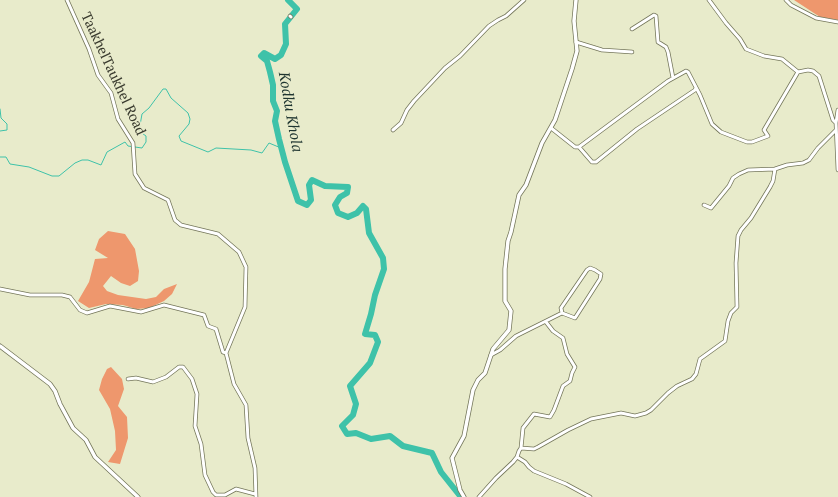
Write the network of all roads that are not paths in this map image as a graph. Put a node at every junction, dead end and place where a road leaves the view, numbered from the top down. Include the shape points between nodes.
1 (67, 0) edge
2 (524, 0) edge
3 (576, 0) edge
4 (709, 0) edge
5 (786, 0) edge
6 (838, 22) edge
7 (632, 29) dead end
8 (576, 42) junction
9 (632, 52) dead end
10 (798, 72) junction
11 (673, 78) junction
12 (696, 88) junction
13 (838, 110) edge
14 (836, 123) junction
15 (551, 128) junction
16 (393, 130) dead end
17 (836, 130) junction
18 (579, 147) junction
19 (775, 169) junction
20 (838, 170) edge
21 (704, 205) dead end
22 (0, 289) edge
23 (562, 313) junction
24 (546, 322) junction
25 (0, 346) edge
26 (226, 353) junction
27 (491, 355) junction
28 (128, 379) dead end
29 (521, 448) junction
30 (517, 457) junction
31 (255, 495) edge
32 (138, 497) edge
33 (464, 497) edge
34 (479, 497) edge
35 (590, 497) edge

1 - 26 street, TaakhelTaukhel Road via 98,75 111,93 118,119 133,143 135,174 144,188 168,200 175,220 181,225 218,234 239,252 246,267 245,307
2 - 16 street via 506,16 489,26 460,56 444,68 414,101 401,123
3 - 8 street
4 - 10 street via 746,48 764,56 782,59
5 - 6 street via 816,18
7 - 11 street via 656,16 658,42 666,47
8 - 9 street via 602,50
8 - 15 street via 577,51 572,69
10 - 12 street via 764,130 768,136 752,142 720,132 712,124
10 - 14 street via 808,70 819,76
11 - 12 street via 686,71
11 - 18 street
12 - 18 street via 637,129 596,162 592,162
13 - 14 street
14 - 17 street
15 - 18 street via 575,147
15 - 27 street via 542,143 526,185 519,195 506,255 505,301 511,311 509,330
17 - 19 street via 809,160
17 - 20 street
19 - 21 street via 748,170 739,174 733,178 711,208
19 - 29 street via 770,187 738,236 737,307 728,321 725,341 700,360 696,374 668,393 646,413 635,416 621,413 591,419 538,448
22 - 26 street via 30,295 70,297 80,310 87,313 110,306 141,312 164,305 204,315 208,326 216,329 223,352
23 - 23 street via 561,308 587,270 590,268 601,274 575,318
23 - 24 street
24 - 27 street via 516,336
24 - 29 street via 563,338 567,354 575,367 570,381 563,386 550,417 534,414 523,428
25 - 32 street via 50,384 73,428 86,440 95,457
26 - 31 street via 234,384 246,405 248,438 255,468
27 - 33 street via 485,373 473,390 464,436 452,458
28 - 31 street via 153,382 166,377 179,367 183,368 192,379 197,394 195,426 206,475 213,492 216,495 225,495 236,489
29 - 30 street
30 - 34 street
30 - 35 street via 534,471

